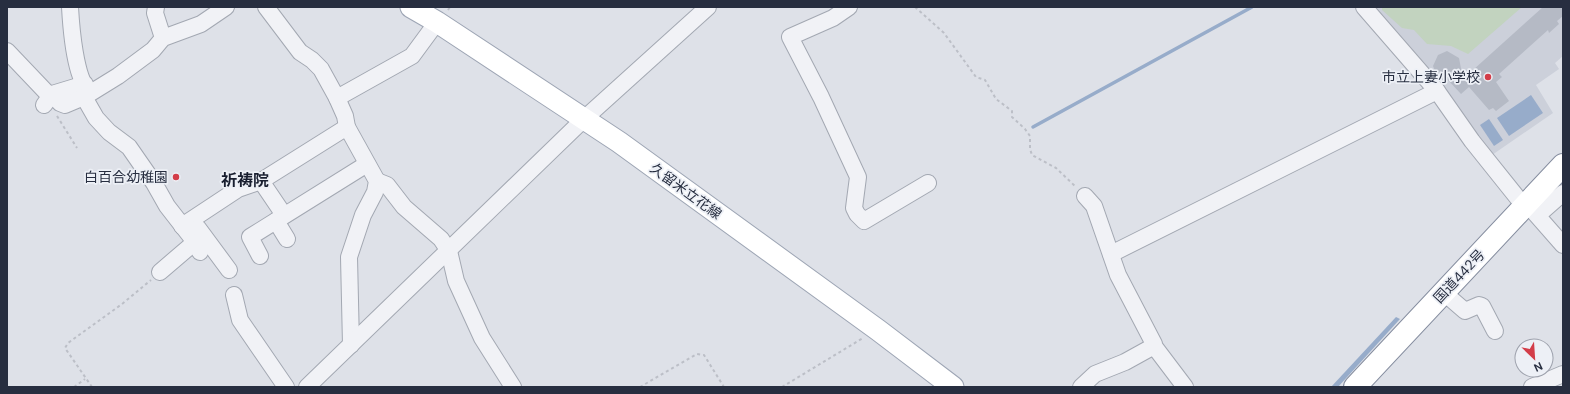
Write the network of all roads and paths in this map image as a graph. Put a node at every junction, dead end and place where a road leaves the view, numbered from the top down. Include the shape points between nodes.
1 (70, 7) edge
2 (156, 7) edge
3 (226, 7) edge
4 (266, 7) edge
5 (411, 7) edge
6 (478, 7) edge
7 (708, 7) edge
8 (849, 7) edge
9 (915, 7) edge
10 (1364, 7) edge
11 (437, 22) junction
12 (163, 38) junction
13 (7, 51) edge
14 (87, 91) junction
15 (1437, 91) junction
16 (337, 98) junction
17 (48, 100) junction
18 (584, 119) junction
19 (347, 127) junction
20 (77, 148) dead end
21 (367, 164) junction
22 (1563, 165) edge
23 (261, 181) junction
24 (376, 181) junction
25 (928, 183) dead end
26 (1563, 193) edge
27 (1085, 196) joint
28 (1530, 208) junction
29 (280, 218) junction
30 (188, 222) junction
31 (287, 239) dead end
32 (1563, 245) edge
33 (449, 251) junction
34 (1111, 254) junction
35 (260, 256) dead end
36 (229, 270) dead end
37 (160, 272) joint
38 (1443, 292) junction
39 (234, 295) dead end
40 (878, 330) junction
41 (1495, 331) dead end
42 (351, 345) junction
43 (1154, 346) junction
44 (1563, 374) edge
45 (86, 378) junction
46 (1364, 384) edge
47 (74, 387) edge
48 (92, 387) edge
49 (286, 387) edge
50 (307, 387) edge
51 (513, 387) edge
52 (640, 387) edge
53 (724, 387) edge
54 (782, 387) edge
55 (953, 387) edge
56 (1081, 387) edge
57 (1185, 387) edge
58 (1532, 387) edge

1 - 14 street via 73,47
2 - 12 street via 155,13
3 - 12 street via 201,24
4 - 16 street via 300,52 321,69
5 - 11 main road, 久留米立花線
6 - 11 path via 450,7
7 - 18 street
8 - 25 street via 833,18 790,37 858,177 854,208 864,226
9 - 27 path via 944,33 976,76 985,80 996,99 1012,112 1012,117 1030,136 1032,155 1056,168
10 - 15 street
11 - 16 street via 412,56
11 - 18 main road, 久留米立花線
12 - 14 street via 118,76
13 - 17 street via 47,93
14 - 17 street
14 - 30 street via 96,118 129,147 167,206
15 - 28 street via 1472,141
15 - 34 street
16 - 19 street
17 - 20 path
18 - 33 street
18 - 40 main road, 久留米立花線
19 - 21 street
19 - 23 street
21 - 24 street
21 - 29 street
22 - 28 highway, 国道442号
23 - 29 street
23 - 30 street via 238,190
24 - 33 street via 387,185 404,207 441,239
24 - 42 street via 375,192 363,215 349,257
26 - 28 street
27 - 34 street via 1094,206
28 - 32 street
28 - 38 highway, 国道442号
29 - 31 street
29 - 35 street via 250,237
30 - 36 street
30 - 37 street via 197,247
33 - 42 street
33 - 51 street via 456,281 482,338
34 - 43 street via 1118,275
37 - 45 path via 122,304 68,343 66,348
38 - 41 street via 1465,311 1479,304 1482,306
38 - 46 highway, 国道442号
39 - 49 street via 240,320
40 - 54 path
40 - 55 main road, 久留米立花線
42 - 50 street
43 - 56 street via 1125,362 1095,374
43 - 57 street
44 - 58 street
45 - 47 path
45 - 48 path
52 - 53 path via 697,354 704,355

